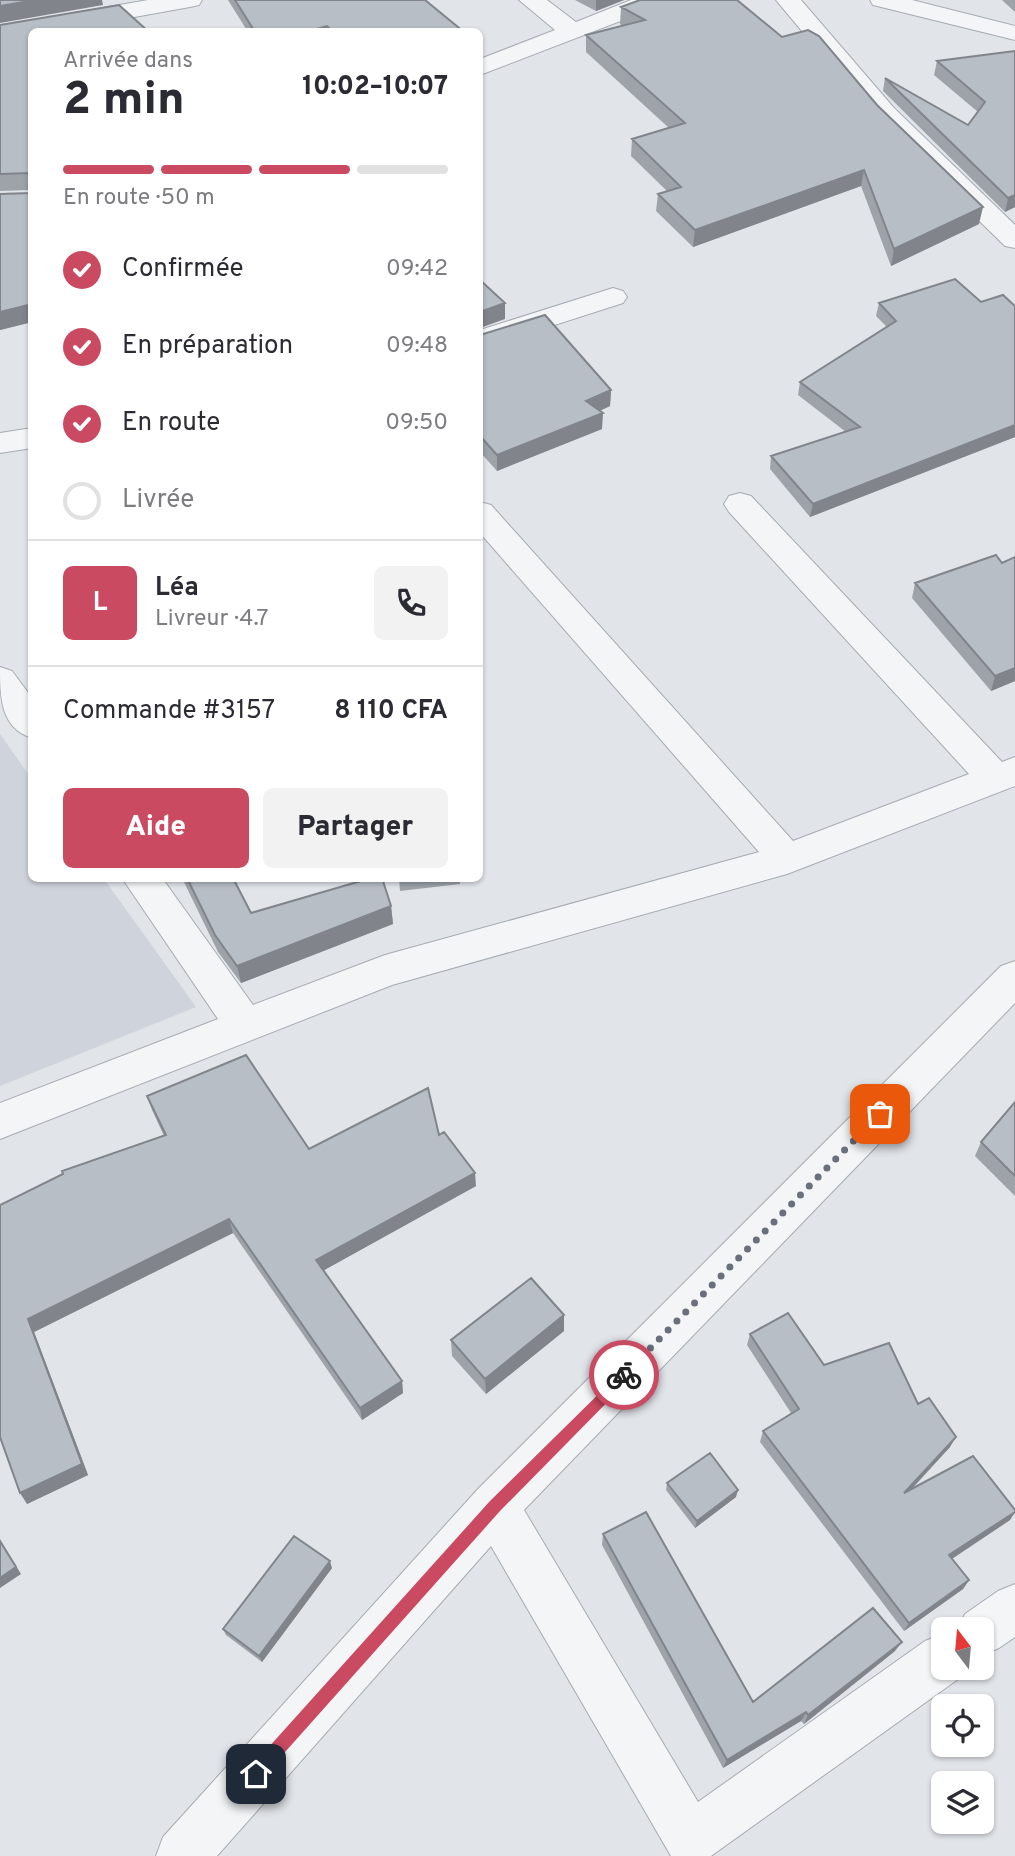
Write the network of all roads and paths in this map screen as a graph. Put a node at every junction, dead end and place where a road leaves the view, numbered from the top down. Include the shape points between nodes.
1 (190, 0) edge
2 (531, 0) edge
3 (653, 0) edge
4 (788, 0) edge
5 (882, 0) edge
6 (28, 28) edge
7 (29, 28) edge
8 (573, 32) junction
9 (0, 33) edge
10 (1015, 33) edge
11 (483, 67) edge
12 (1015, 240) edge
13 (613, 297) dead end
14 (483, 339) edge
15 (28, 439) edge
16 (0, 443) edge
17 (740, 504) dead end
18 (483, 516) edge
19 (0, 680) edge
20 (28, 719) edge
21 (1006, 775) edge
22 (787, 859) junction
23 (144, 882) edge
24 (1015, 977) edge
25 (245, 1026) junction
26 (0, 1122) edge
27 (495, 1506) junction
28 (1015, 1608) edge
29 (994, 1623) edge
30 (931, 1668) edge
31 (182, 1856) edge

1 - 7 street
2 - 8 street
3 - 8 street
4 - 12 street via 885,114
5 - 10 street
6 - 9 street
8 - 11 street
13 - 14 street
15 - 16 street
17 - 21 street
18 - 22 street
19 - 20 street
21 - 22 street
22 - 25 street via 384,971
23 - 25 street
24 - 27 street
25 - 26 street
27 - 30 street via 690,1839
27 - 31 street
28 - 29 street

